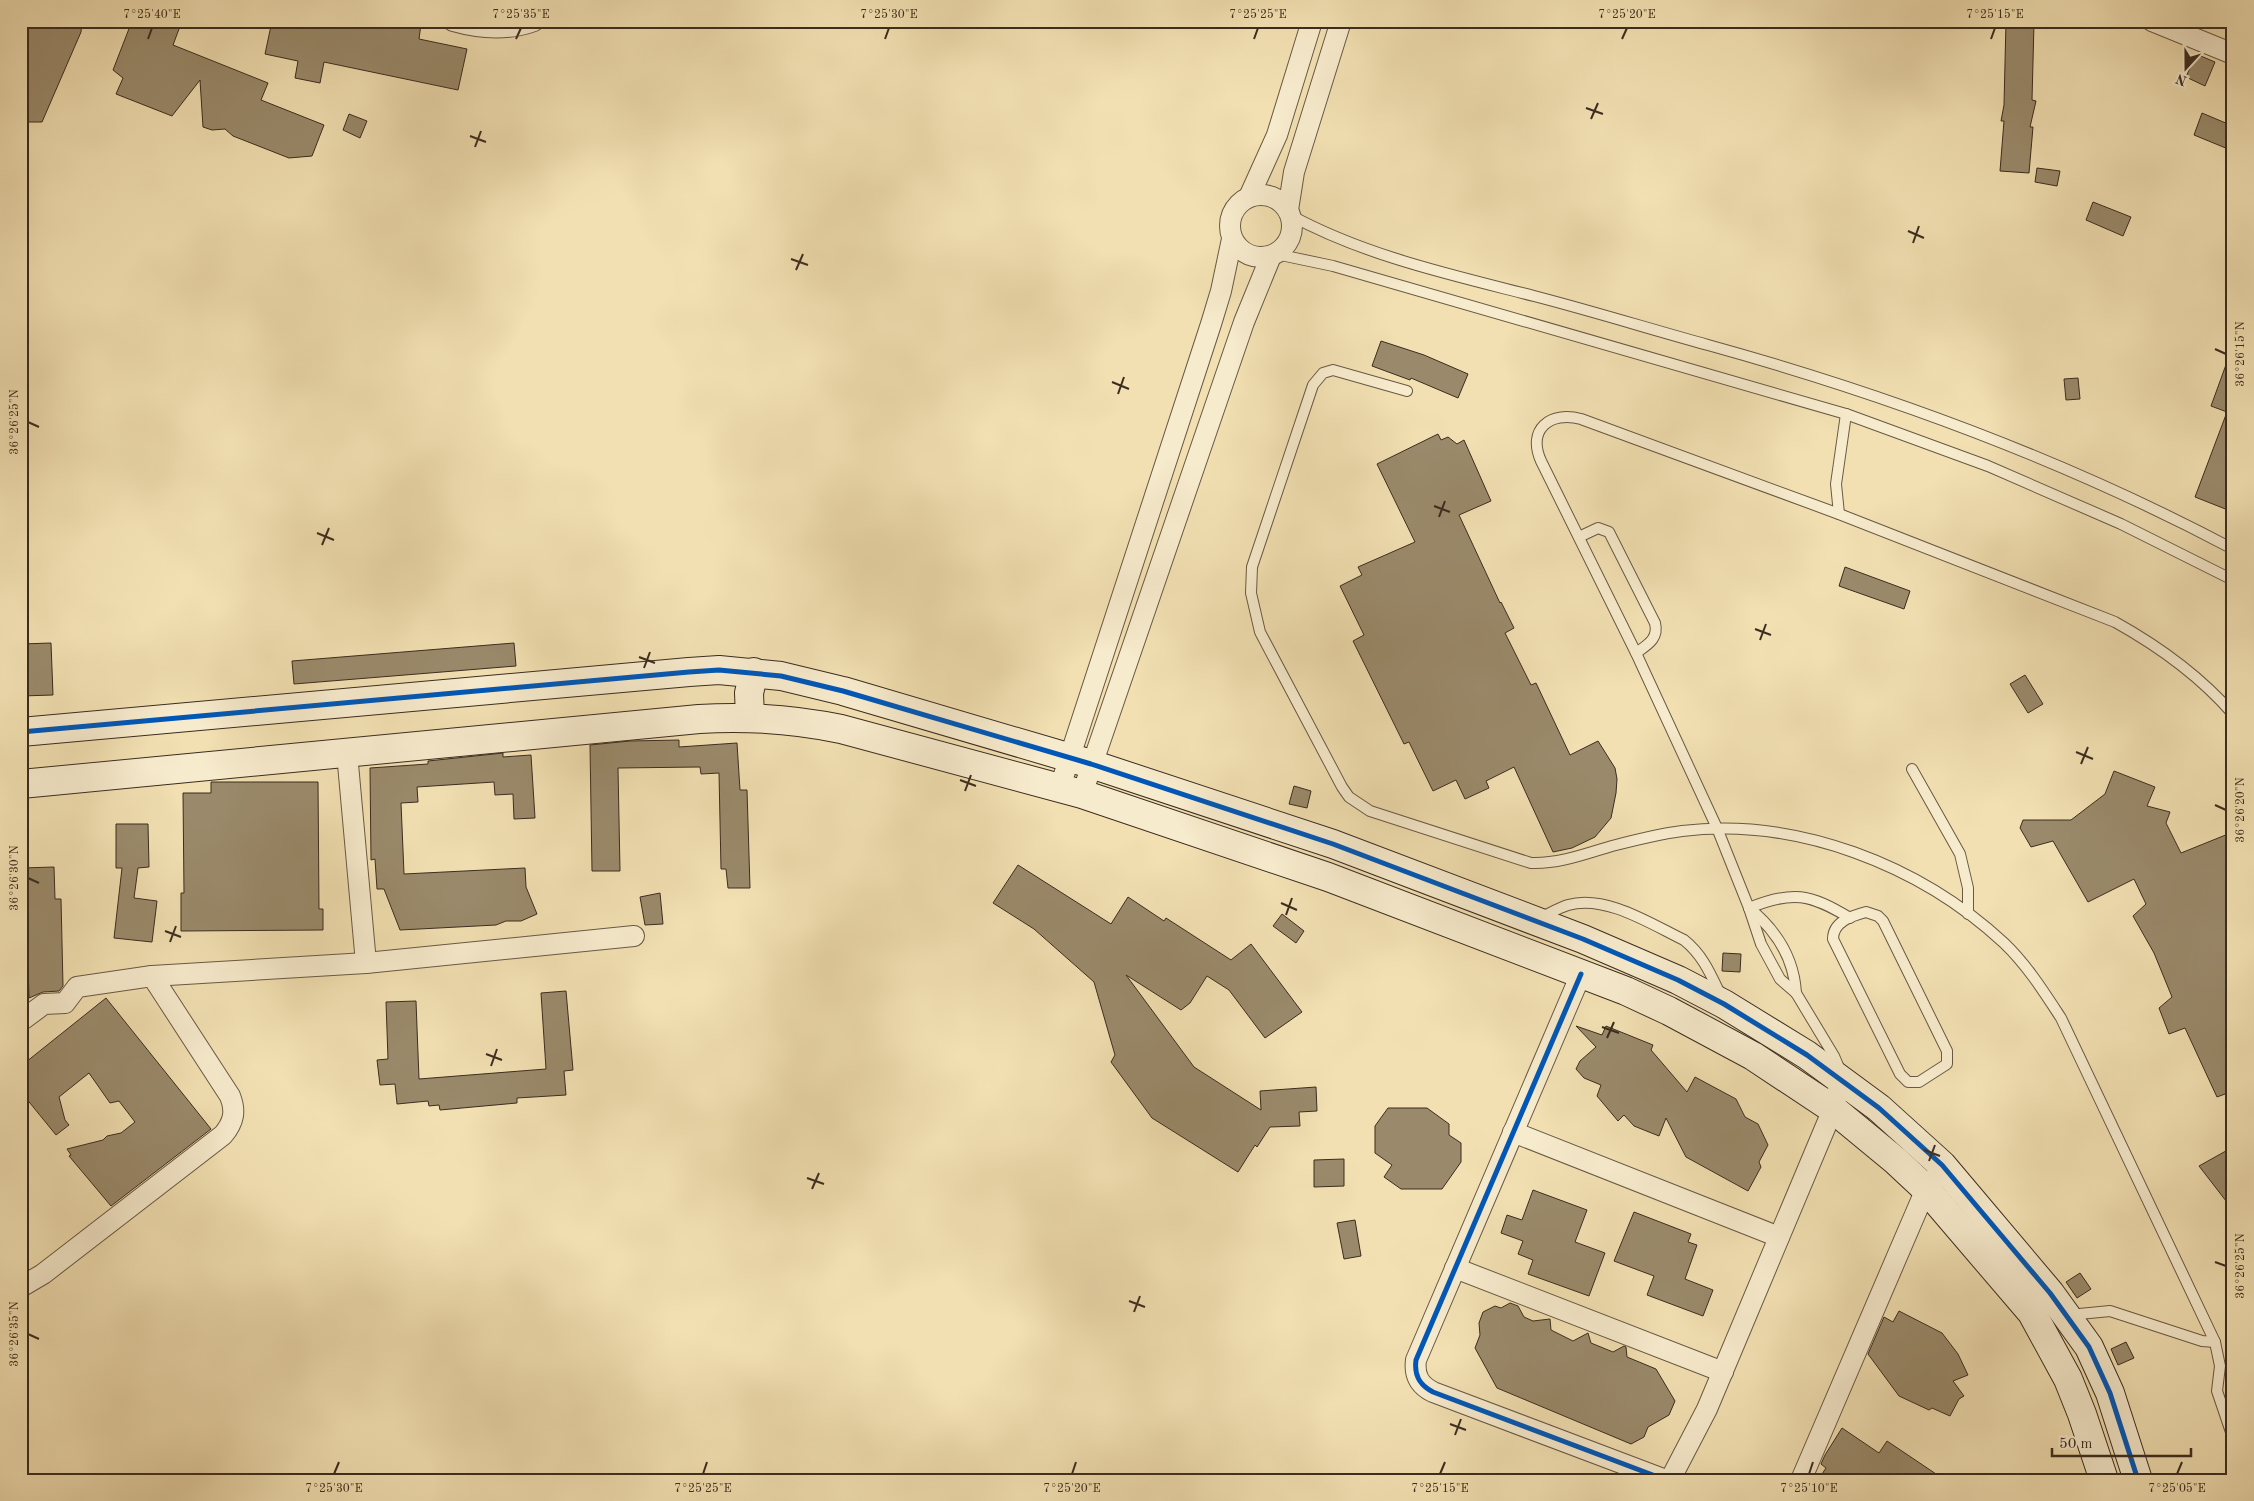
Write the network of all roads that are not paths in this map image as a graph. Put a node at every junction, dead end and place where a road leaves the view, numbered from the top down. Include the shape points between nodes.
1 (453, 21) edge
2 (534, 21) edge
3 (1312, 21) edge
4 (1341, 21) edge
5 (2152, 21) edge
6 (2233, 54) edge
7 (1250, 196) junction
8 (1289, 212) junction
9 (1232, 239) junction
10 (1273, 255) junction
11 (1407, 392) dead end
12 (1846, 414) junction
13 (1839, 514) junction
14 (1579, 537) junction
15 (2233, 549) edge
16 (2233, 580) edge
17 (1636, 653) junction
18 (754, 672) junction
19 (2233, 714) edge
20 (750, 717) junction
21 (21, 732) edge
22 (347, 753) junction
23 (1080, 761) junction
24 (1912, 769) dead end
25 (21, 784) edge
26 (1071, 791) junction
27 (1717, 828) junction
28 (1749, 908) junction
29 (1968, 914) junction
30 (1850, 918) junction
31 (1535, 921) junction
32 (634, 936) dead end
33 (366, 963) junction
34 (1581, 974) junction
35 (152, 976) junction
36 (1796, 993) junction
37 (1724, 1004) junction
38 (21, 1021) edge
39 (1842, 1080) junction
40 (1833, 1110) junction
41 (1514, 1132) junction
42 (1942, 1165) junction
43 (1926, 1189) junction
44 (1779, 1237) junction
45 (1455, 1268) junction
46 (21, 1286) edge
47 (2066, 1315) junction
48 (2215, 1342) junction
49 (1723, 1372) junction
50 (2233, 1438) edge
51 (1666, 1480) edge
52 (1670, 1480) edge
53 (1801, 1480) edge
54 (2104, 1480) edge
55 (2138, 1480) edge

1 - 2 street via 498,29
3 - 7 street via 1277,135
4 - 8 street via 1296,165
5 - 6 street
7 - 8 street via 1271,196
7 - 9 street via 1234,209 1229,229
8 - 10 street via 1291,237
8 - 15 lane via 1358,245 1423,267 1794,369 1880,397 1968,429 2094,482
9 - 10 street via 1244,253 1262,258
9 - 23 street via 1221,291
10 - 12 lane via 1333,266
10 - 23 street via 1246,315
11 - 27 lane via 1333,370 1319,376 1313,385 1252,567 1250,593 1260,632 1342,787 1370,811 1531,863 1558,862 1650,836
12 - 13 lane via 1836,484
12 - 16 lane via 1988,466 2121,524
13 - 14 lane via 1581,419 1564,416 1547,422 1537,436 1536,445
13 - 19 lane via 2115,622 2154,644 2187,669
14 - 17 lane
14 - 17 lane via 1598,528 1609,532 1655,623 1654,639
17 - 27 lane
18 - 20 street via 749,693
18 - 21 street via 689,672
18 - 23 street via 827,687
20 - 22 street via 699,719
20 - 26 street via 810,722 841,729
22 - 25 street
22 - 33 street
23 - 26 street
23 - 31 street via 1333,844
24 - 29 lane via 1960,854 1968,888
26 - 34 street via 1328,877
27 - 28 lane
27 - 29 lane via 1779,834 1846,850 1910,877
28 - 30 lane via 1784,897 1799,897 1814,899
28 - 36 lane via 1756,935 1769,960 1780,979
28 - 36 lane via 1776,935 1793,972
29 - 48 lane via 2004,944 2036,979 2061,1018
30 - 30 lane via 1836,927 1834,939 1900,1074 1908,1082 1919,1082 1946,1064 1947,1051 1883,921 1866,912
31 - 37 street via 1631,958
31 - 37 lane via 1581,903 1595,903 1621,911 1684,940 1692,947 1705,962
32 - 33 street
33 - 35 street
34 - 40 street via 1712,1032
34 - 41 street
35 - 38 street via 77,987 65,1003 44,1004
35 - 46 street via 230,1096 234,1112 232,1121 223,1135 43,1274
36 - 39 lane via 1834,1056
37 - 39 street
39 - 40 street
39 - 42 street via 1879,1108
40 - 43 street
40 - 44 street
41 - 44 street
41 - 45 street
42 - 43 street
42 - 47 street
43 - 53 street
43 - 54 street via 2032,1313 2068,1379
44 - 49 street
45 - 49 street
45 - 51 street via 1416,1360 1420,1383 1433,1392
47 - 48 lane via 2110,1311 2202,1341
47 - 55 street via 2089,1347 2110,1393
48 - 50 lane via 2220,1366 2217,1391
49 - 52 street via 1689,1447

